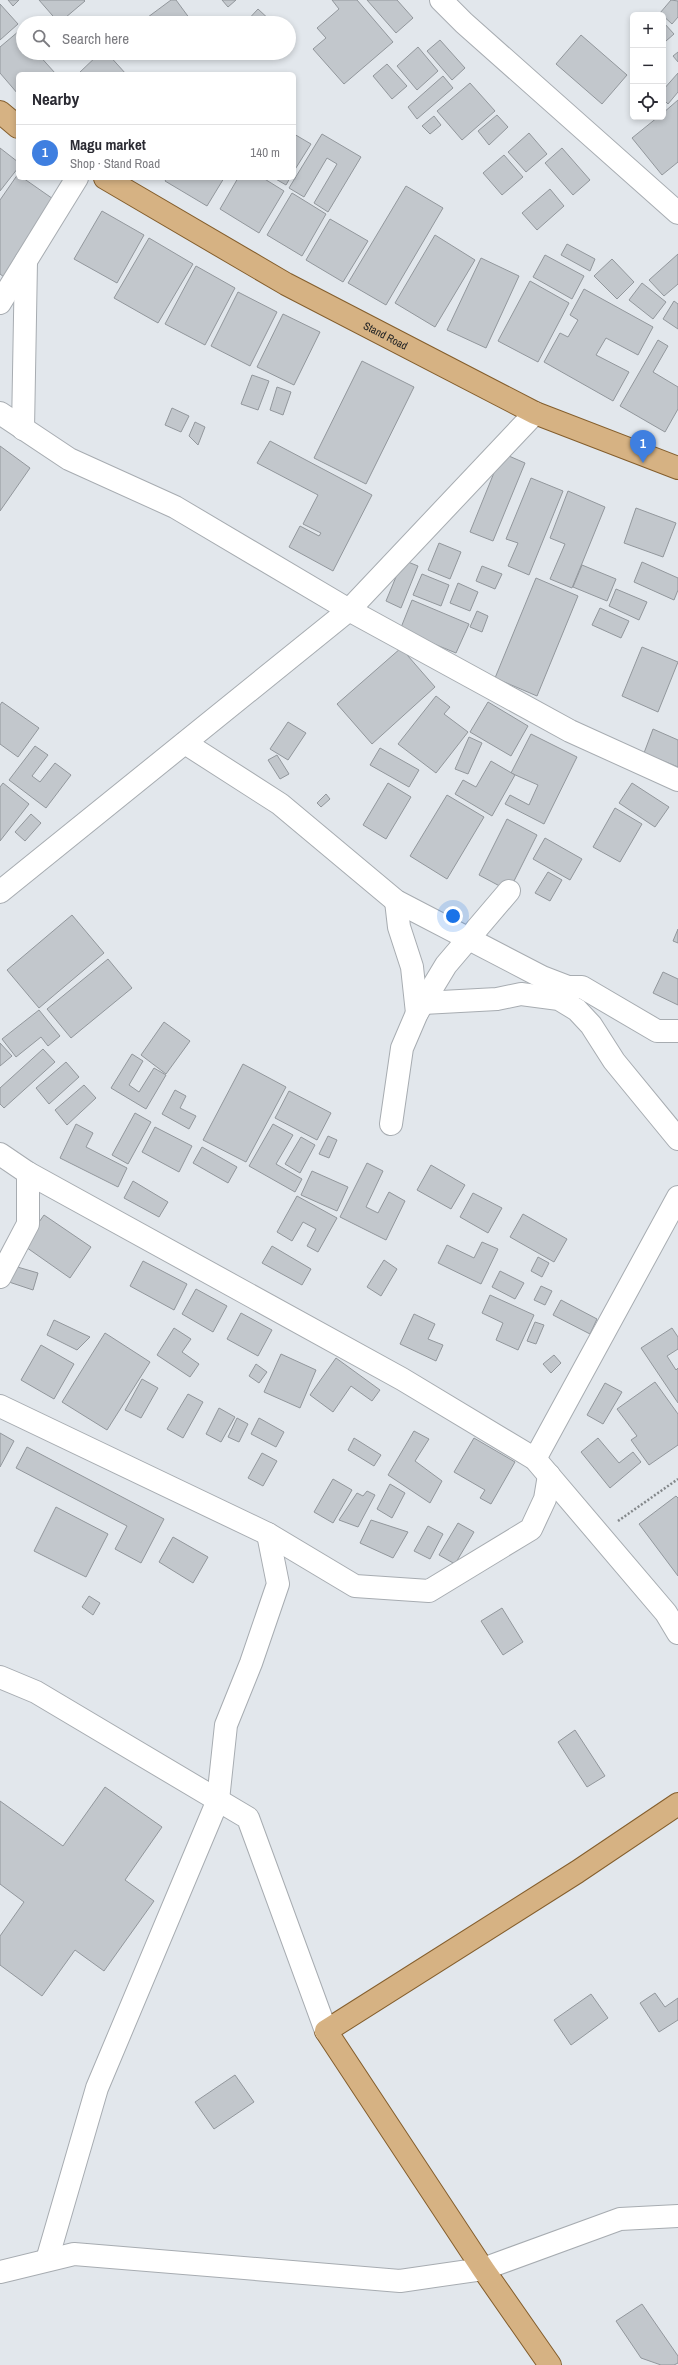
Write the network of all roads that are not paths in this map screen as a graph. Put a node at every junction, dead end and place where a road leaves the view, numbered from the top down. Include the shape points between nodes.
1 (441, 0) edge
2 (0, 112) edge
3 (16, 125) edge
4 (76, 180) edge
5 (108, 180) edge
6 (678, 213) edge
7 (26, 261) junction
8 (0, 303) edge
9 (0, 413) edge
10 (535, 413) junction
11 (23, 429) junction
12 (678, 468) edge
13 (348, 610) junction
14 (185, 743) junction
15 (678, 780) edge
16 (509, 891) dead end
17 (0, 892) edge
18 (396, 901) junction
19 (467, 939) junction
20 (420, 1008) junction
21 (678, 1031) edge
22 (391, 1124) dead end
23 (678, 1139) edge
24 (0, 1154) edge
25 (28, 1173) junction
26 (678, 1197) edge
27 (0, 1277) edge
28 (0, 1406) edge
29 (535, 1459) junction
30 (549, 1476) junction
31 (268, 1534) junction
32 (678, 1633) edge
33 (0, 1676) edge
34 (218, 1800) junction
35 (678, 1804) edge
36 (326, 2031) junction
37 (678, 2216) edge
38 (47, 2260) junction
39 (483, 2269) junction
40 (0, 2272) edge
41 (550, 2365) edge

1 - 6 street
2 - 3 main road
4 - 7 street
5 - 10 main road, Stand Road via 286,284
7 - 8 street
7 - 11 street
9 - 11 street
10 - 12 main road, Stand Road
10 - 13 street
11 - 13 street via 69,459 175,507
13 - 14 street
13 - 15 street via 570,731
14 - 17 street
14 - 18 street via 280,804
16 - 19 street
18 - 19 street
18 - 20 street via 399,927 412,967
19 - 20 street via 446,965
19 - 21 street via 542,977 568,987 582,988 657,1031
20 - 22 street via 402,1048
20 - 23 street via 521,994 559,999 577,1010 591,1025 614,1061
24 - 25 street
25 - 27 street via 28,1224
25 - 29 street via 402,1379
26 - 29 street
28 - 31 street
29 - 30 street
30 - 31 street via 545,1500 531,1529 429,1591 355,1586
30 - 32 street via 666,1613
31 - 34 street via 278,1584 251,1663 226,1725
33 - 34 street via 36,1692
34 - 36 street via 248,1818
34 - 38 street via 97,2088
35 - 36 main road via 577,1872
36 - 39 main road
37 - 39 street via 620,2219
38 - 39 street via 74,2254 400,2281
38 - 40 street
39 - 41 main road

